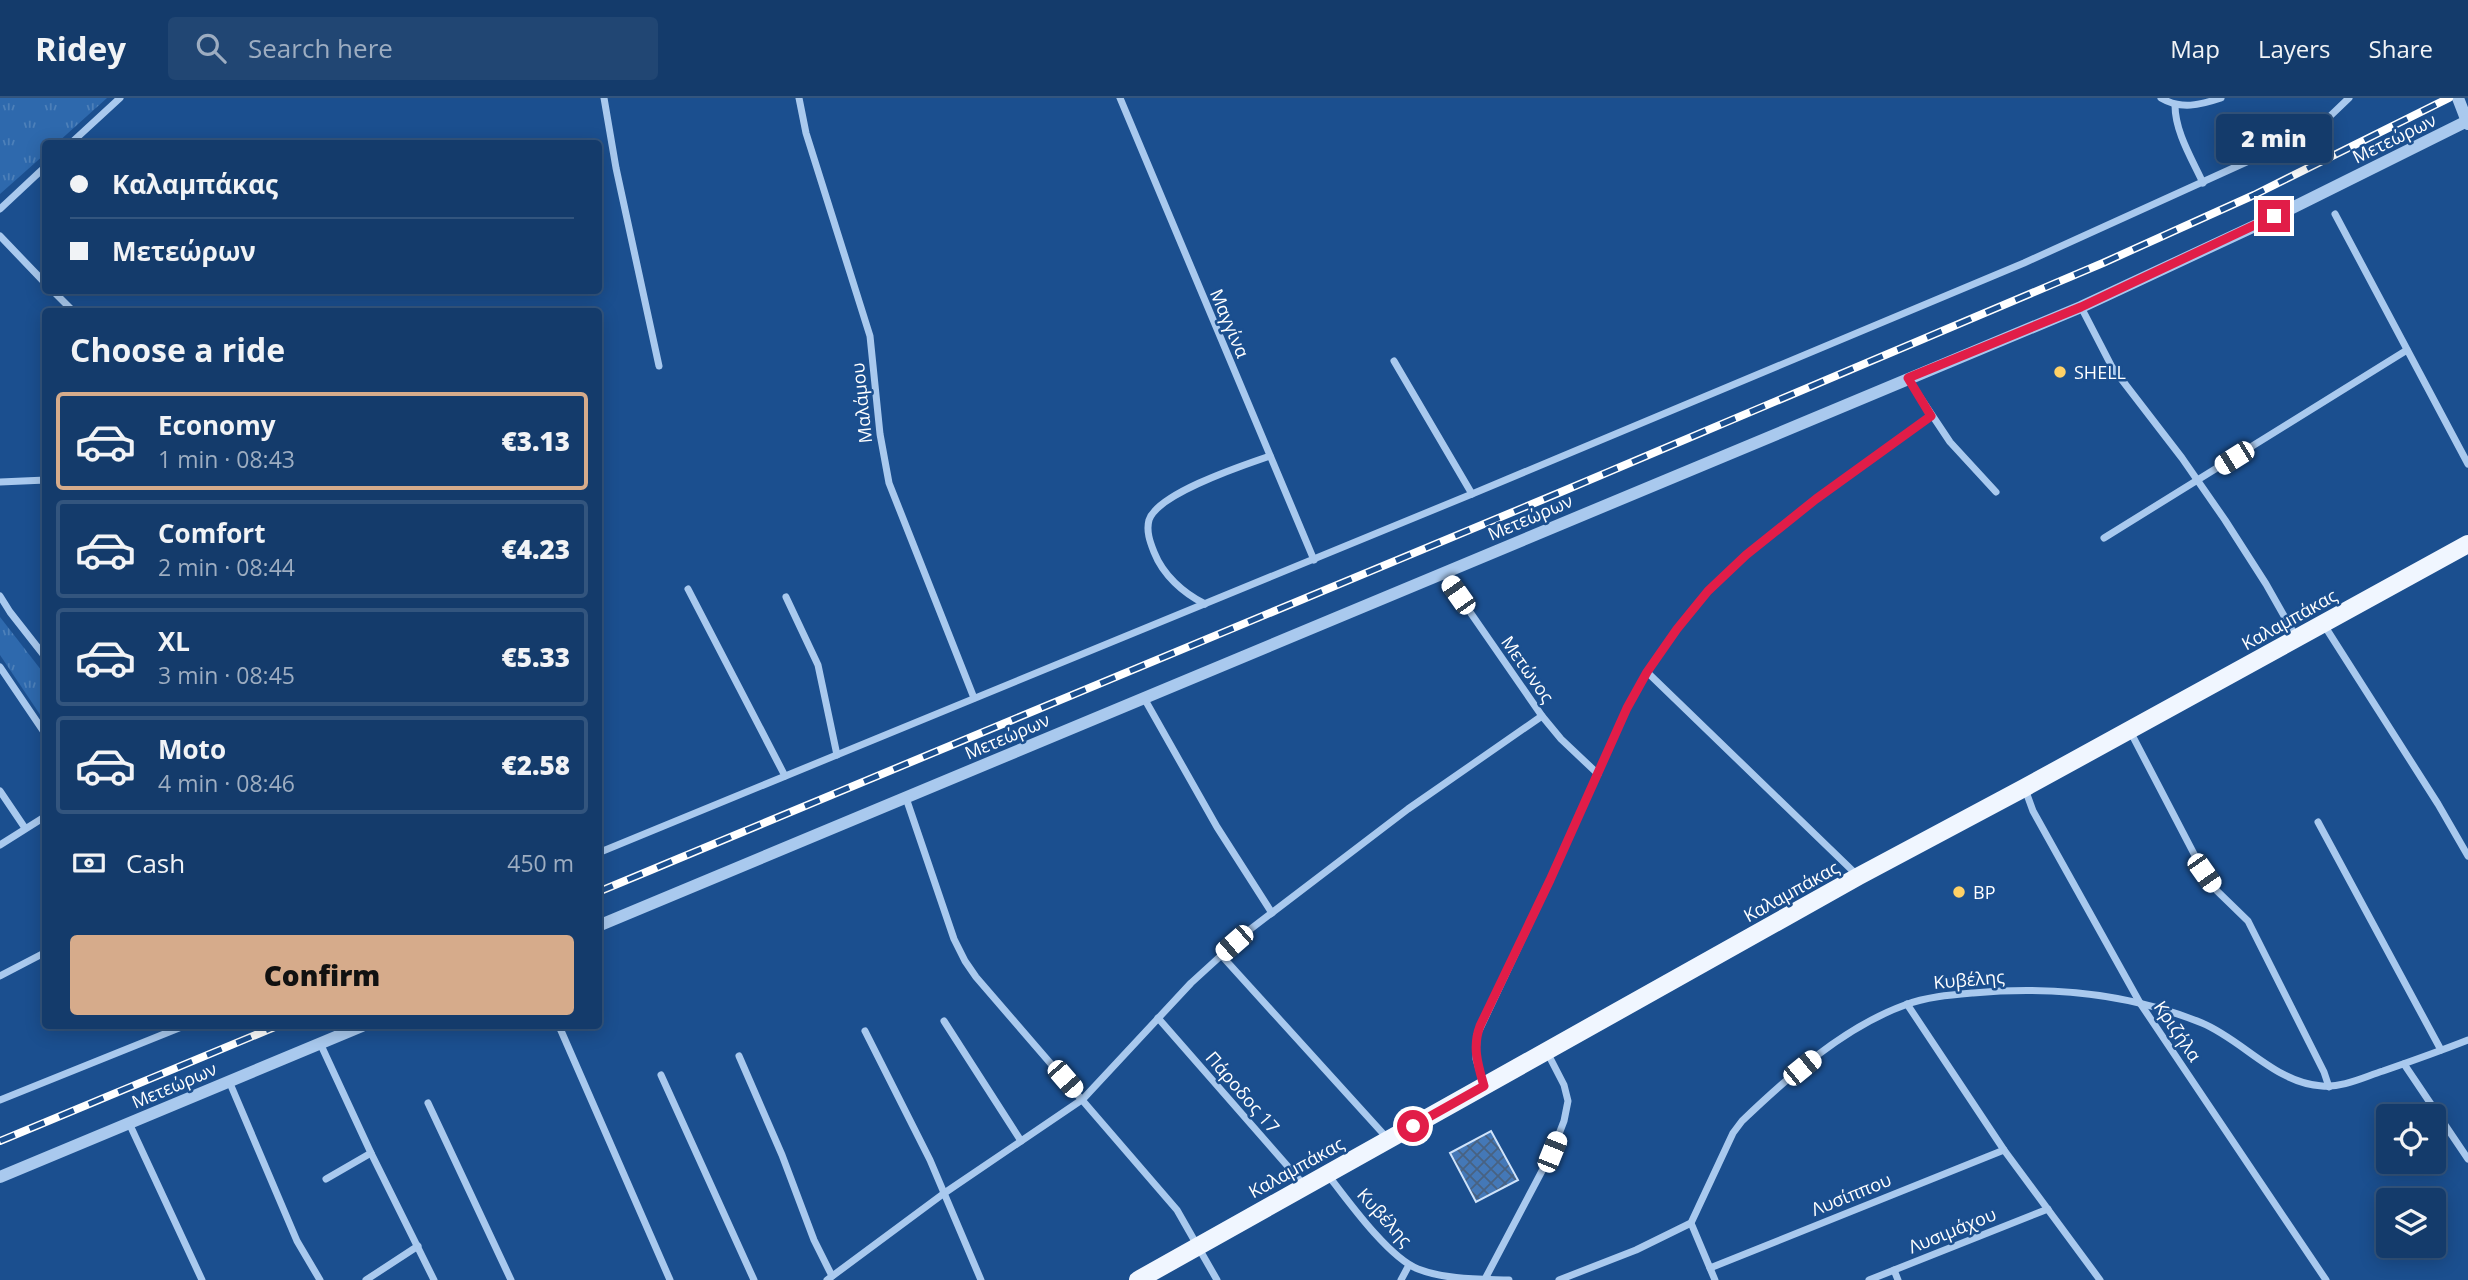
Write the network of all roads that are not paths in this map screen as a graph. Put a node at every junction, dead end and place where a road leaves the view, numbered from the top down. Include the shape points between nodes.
1 (120, 98) edge
2 (604, 98) edge
3 (799, 98) edge
4 (1120, 98) edge
5 (2161, 98) edge
6 (2221, 98) edge
7 (2348, 98) edge
8 (2458, 98) edge
9 (2175, 105) junction
10 (2468, 122) edge
11 (74, 140) edge
12 (42, 170) edge
13 (2203, 183) junction
14 (0, 209) edge
15 (2335, 214) dead end
16 (0, 236) edge
17 (42, 280) edge
18 (56, 294) edge
19 (2081, 307) junction
20 (70, 308) edge
21 (2407, 350) junction
22 (1394, 361) dead end
23 (659, 366) dead end
24 (1908, 378) junction
25 (1931, 416) junction
26 (1270, 456) junction
27 (2468, 464) edge
28 (42, 480) edge
29 (2197, 481) junction
30 (0, 482) edge
31 (1996, 492) dead end
32 (1472, 494) junction
33 (2104, 538) dead end
34 (2468, 544) edge
35 (1314, 559) junction
36 (1442, 573) junction
37 (688, 590) dead end
38 (0, 596) edge
39 (786, 597) dead end
40 (1205, 604) junction
41 (2324, 624) junction
42 (2297, 639) junction
43 (42, 653) edge
44 (0, 667) edge
45 (1647, 672) junction
46 (974, 698) junction
47 (1144, 698) junction
48 (1542, 716) junction
49 (42, 729) edge
50 (2130, 730) junction
51 (837, 755) junction
52 (1598, 774) junction
53 (785, 776) junction
54 (2024, 788) junction
55 (0, 791) edge
56 (906, 798) junction
57 (42, 818) edge
58 (2318, 822) dead end
59 (25, 828) junction
60 (0, 845) edge
61 (602, 851) edge
62 (2468, 856) edge
63 (1859, 876) junction
64 (1272, 913) junction
65 (602, 924) edge
66 (42, 954) edge
67 (1221, 955) junction
68 (0, 976) edge
69 (2140, 1003) junction
70 (1907, 1004) junction
71 (1158, 1018) junction
72 (944, 1021) dead end
73 (177, 1029) edge
74 (355, 1029) edge
75 (560, 1029) edge
76 (865, 1031) dead end
77 (2468, 1040) edge
78 (320, 1043) junction
79 (2441, 1050) junction
80 (1547, 1052) junction
81 (739, 1056) dead end
82 (2404, 1064) junction
83 (661, 1075) dead end
84 (229, 1081) junction
85 (1484, 1086) junction
86 (2329, 1087) junction
87 (1083, 1099) junction
88 (0, 1100) edge
89 (428, 1103) dead end
90 (129, 1123) junction
91 (1389, 1140) junction
92 (1021, 1141) junction
93 (2004, 1150) junction
94 (371, 1153) junction
95 (2468, 1159) edge
96 (1327, 1174) junction
97 (0, 1177) edge
98 (326, 1179) dead end
99 (1305, 1186) junction
100 (943, 1194) junction
101 (2048, 1209) junction
102 (1691, 1223) junction
103 (418, 1246) junction
104 (1199, 1246) junction
105 (1409, 1265) junction
106 (1710, 1268) junction
107 (1894, 1270) junction
108 (1430, 1277) edge
109 (829, 1278) edge
110 (1485, 1279) edge
111 (202, 1280) edge
112 (320, 1280) edge
113 (366, 1280) edge
114 (434, 1280) edge
115 (511, 1280) edge
116 (670, 1280) edge
117 (754, 1280) edge
118 (981, 1280) edge
119 (1138, 1280) edge
120 (1217, 1280) edge
121 (1401, 1280) edge
122 (1509, 1280) edge
123 (1559, 1280) edge
124 (1715, 1280) edge
125 (1869, 1280) edge
126 (1898, 1280) edge
127 (2100, 1280) edge
128 (2326, 1280) edge

1 - 11 street
2 - 23 street
3 - 46 street, Μαλάμου via 870,336 888,483
4 - 26 street, Μαγγίνα
5 - 9 street
6 - 9 street
7 - 13 street via 2316,127
8 - 10 street
9 - 13 street via 2181,135
10 - 19 street, Μετεώρων
12 - 14 street
13 - 32 street
15 - 21 street
16 - 17 street
18 - 20 street
19 - 24 street, Μετεώρων
19 - 29 street via 2122,382
21 - 27 street
21 - 29 street
22 - 32 street
24 - 25 street
24 - 36 street, Μετεώρων
25 - 31 street
25 - 45 street via 1816,499 1725,574
26 - 35 street, Μαγγίνα
26 - 40 street via 1197,484 1158,507 1149,520 1148,535 1166,575
28 - 30 street
29 - 33 street
29 - 42 street via 2253,562
32 - 35 street
34 - 41 main road, Καλαμπάκας
35 - 40 street
36 - 47 street, Μετεώρων
36 - 48 street, Μετώνος
37 - 53 street
38 - 43 street
39 - 51 street via 818,665
40 - 46 street
41 - 42 main road, Καλαμπάκας
41 - 62 street
42 - 50 main road, Καλαμπάκας
44 - 49 street
45 - 52 street
45 - 63 street
46 - 51 street
47 - 56 street, Μετεώρων
47 - 64 street
48 - 52 street, Μετώνος
48 - 64 street via 1417,802
50 - 54 main road, Καλαμπάκας
50 - 86 street via 2204,873 2248,921
51 - 53 street
52 - 85 street via 1477,1035 1476,1059
53 - 61 street
54 - 63 main road, Καλαμπάκας
54 - 69 street, Κριζήλα
55 - 59 street
56 - 65 street, Μετεώρων
56 - 87 street via 965,961
57 - 59 street
58 - 79 street
59 - 60 street
63 - 80 main road, Καλαμπάκας
64 - 67 street
66 - 68 street
67 - 71 street
67 - 91 street
69 - 70 street, Κυβέλης via 2098,994 2040,990 1948,995
69 - 86 street, Κυβέλης via 2218,1031 2289,1078
69 - 128 street, Κριζήλα
70 - 93 street
70 - 102 street, Κυβέλης via 1814,1058 1742,1121
71 - 87 street
71 - 99 street, Πάροδος 17
72 - 92 street
73 - 88 street
74 - 78 street, Μετεώρων
75 - 116 street
76 - 100 street
77 - 79 street, Κυβέλης
78 - 84 street, Μετεώρων
78 - 94 street
79 - 82 street, Κυβέλης
80 - 85 main road, Καλαμπάκας
80 - 110 street via 1568,1101 1564,1121
81 - 109 street
82 - 86 street, Κυβέλης
82 - 95 street
83 - 117 street
84 - 90 street, Μετεώρων
84 - 112 street via 297,1241
85 - 91 main road, Καλαμπάκας
87 - 92 street
87 - 104 street via 1177,1210
89 - 115 street
90 - 97 street, Μετεώρων
90 - 111 street
91 - 96 main road, Καλαμπάκας
92 - 100 street
93 - 101 street
93 - 106 street, Λυσίππου
94 - 98 street
94 - 103 street
96 - 99 main road, Καλαμπάκας
96 - 105 street, Κυβέλης
99 - 104 main road, Καλαμπάκας
100 - 109 street
100 - 118 street
101 - 107 street, Λυσιμάχου
101 - 127 street
102 - 106 street
102 - 123 street
103 - 113 street
103 - 114 street
104 - 119 main road, Καλαμπάκας
104 - 120 street
105 - 108 street, Κυβέλης
105 - 121 street
106 - 124 street
107 - 125 street, Λυσιμάχου
107 - 126 street
108 - 110 street, Κυβέλης
110 - 122 street, Κυβέλης

